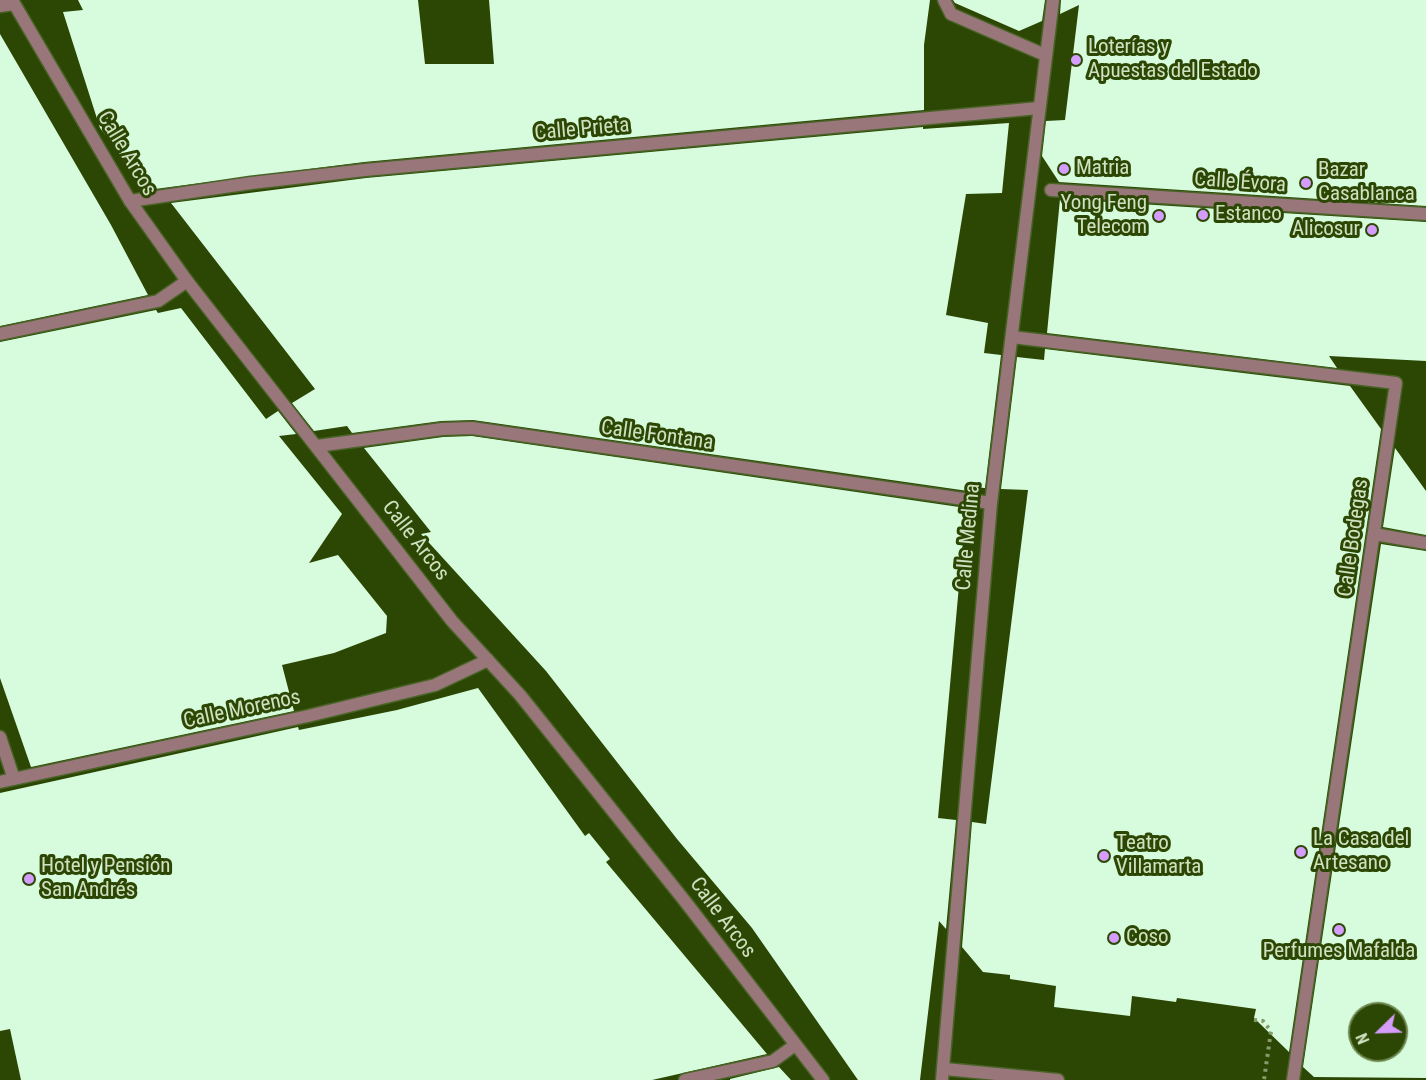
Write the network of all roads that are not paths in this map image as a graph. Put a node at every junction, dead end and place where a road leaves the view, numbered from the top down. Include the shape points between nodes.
1 (944, 0) edge
2 (1053, 0) edge
3 (13, 2) edge
4 (0, 6) edge
5 (1045, 55) junction
6 (1039, 108) junction
7 (1052, 190) dead end
8 (130, 201) junction
9 (1426, 214) edge
10 (187, 281) junction
11 (0, 334) edge
12 (1012, 337) junction
13 (317, 446) junction
14 (991, 502) junction
15 (1374, 534) junction
16 (1426, 543) edge
17 (488, 660) junction
18 (0, 737) edge
19 (14, 779) junction
20 (0, 782) edge
21 (795, 1045) junction
22 (943, 1074) edge
23 (686, 1080) edge
24 (823, 1080) edge
25 (1058, 1080) edge
26 (1293, 1080) edge

1 - 5 street via 951,14
2 - 5 street, Calle Medina
3 - 4 street
3 - 8 street, Calle Arcos
5 - 6 street, Calle Medina
6 - 8 street, Calle Prieta via 365,170
6 - 12 street, Calle Medina
7 - 9 street, Calle Évora
8 - 10 street, Calle Arcos
10 - 11 street via 158,301
10 - 13 street, Calle Arcos
12 - 14 street, Calle Medina
12 - 15 street, Calle Bodegas via 1396,383
13 - 14 street, Calle Fontana via 472,428
13 - 17 street, Calle Arcos via 452,621
14 - 22 street, Calle Medina
15 - 16 street
15 - 26 street, Calle Bodegas
17 - 19 street, Calle Morenos via 435,685
17 - 21 street, Calle Arcos via 677,890
18 - 19 street
19 - 20 street, Calle Morenos
21 - 23 street via 773,1061
21 - 24 street, Calle Arcos
22 - 25 street

